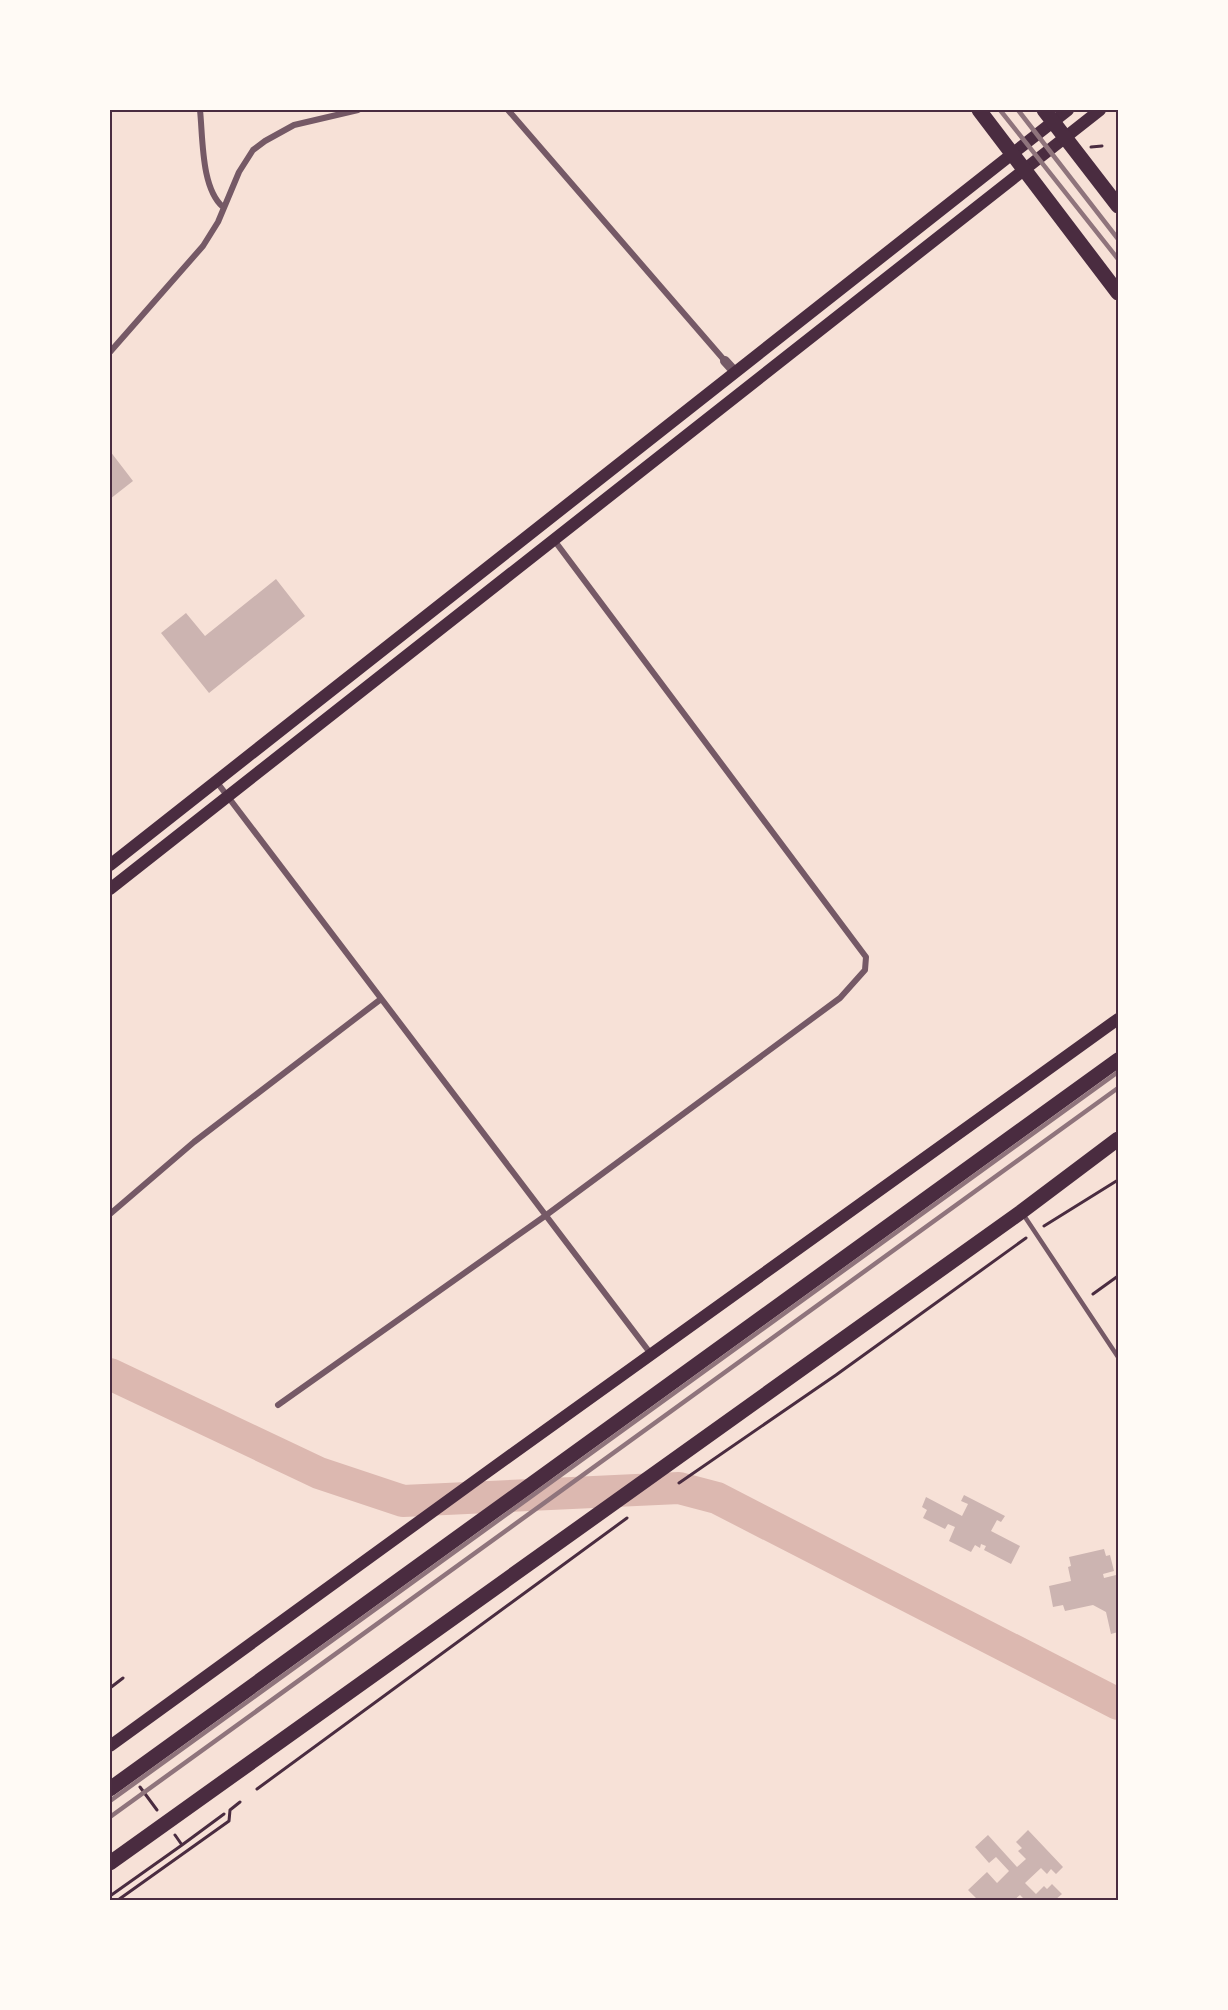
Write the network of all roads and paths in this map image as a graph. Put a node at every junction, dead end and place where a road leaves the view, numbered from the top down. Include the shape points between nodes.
1 (200, 110) edge
2 (358, 110) edge
3 (508, 110) edge
4 (979, 110) edge
5 (1068, 110) edge
6 (1100, 110) edge
7 (1048, 116) edge
8 (1065, 137) junction
9 (1013, 153) junction
10 (1024, 168) junction
11 (1119, 206) edge
12 (224, 207) junction
13 (1119, 293) edge
14 (110, 352) edge
15 (725, 361) joint
16 (735, 372) junction
17 (553, 539) junction
18 (216, 781) junction
19 (227, 796) junction
20 (110, 865) edge
21 (110, 889) edge
22 (381, 999) junction
23 (1119, 1019) edge
24 (1119, 1060) edge
25 (1119, 1140) edge
26 (1119, 1180) edge
27 (1021, 1212) junction
28 (110, 1214) edge
29 (545, 1216) junction
30 (1044, 1226) dead end
31 (1026, 1238) dead end
32 (1119, 1276) edge
33 (1093, 1294) dead end
34 (651, 1354) junction
35 (1119, 1357) edge
36 (278, 1405) dead end
37 (679, 1483) dead end
38 (627, 1518) dead end
39 (123, 1678) dead end
40 (110, 1688) edge
41 (110, 1746) edge
42 (110, 1789) edge
43 (257, 1789) dead end
44 (240, 1802) dead end
45 (224, 1814) dead end
46 (182, 1845) dead end
47 (110, 1863) edge
48 (118, 1900) edge

1 - 12 street via 205,164 216,200
2 - 12 street via 294,125 265,141 245,160
3 - 15 street
4 - 9 main road
5 - 7 main road
6 - 8 main road
7 - 8 main road
7 - 9 main road
8 - 10 main road
8 - 11 main road
9 - 10 main road
9 - 16 main road
10 - 13 main road
10 - 17 main road
12 - 14 street via 204,246
15 - 16 street
16 - 18 main road
17 - 19 main road
17 - 29 street via 866,957 866,970 840,998
18 - 19 street
18 - 20 main road
19 - 21 main road
19 - 22 street
22 - 28 street via 194,1142
22 - 29 street
23 - 34 main road
24 - 42 main road
25 - 27 main road
26 - 30 path
27 - 35 lane
27 - 47 main road
29 - 34 street
29 - 36 street
31 - 37 path
32 - 33 path
34 - 41 main road
38 - 43 path
39 - 40 path
44 - 48 path via 230,1810 229,1821
45 - 46 path

